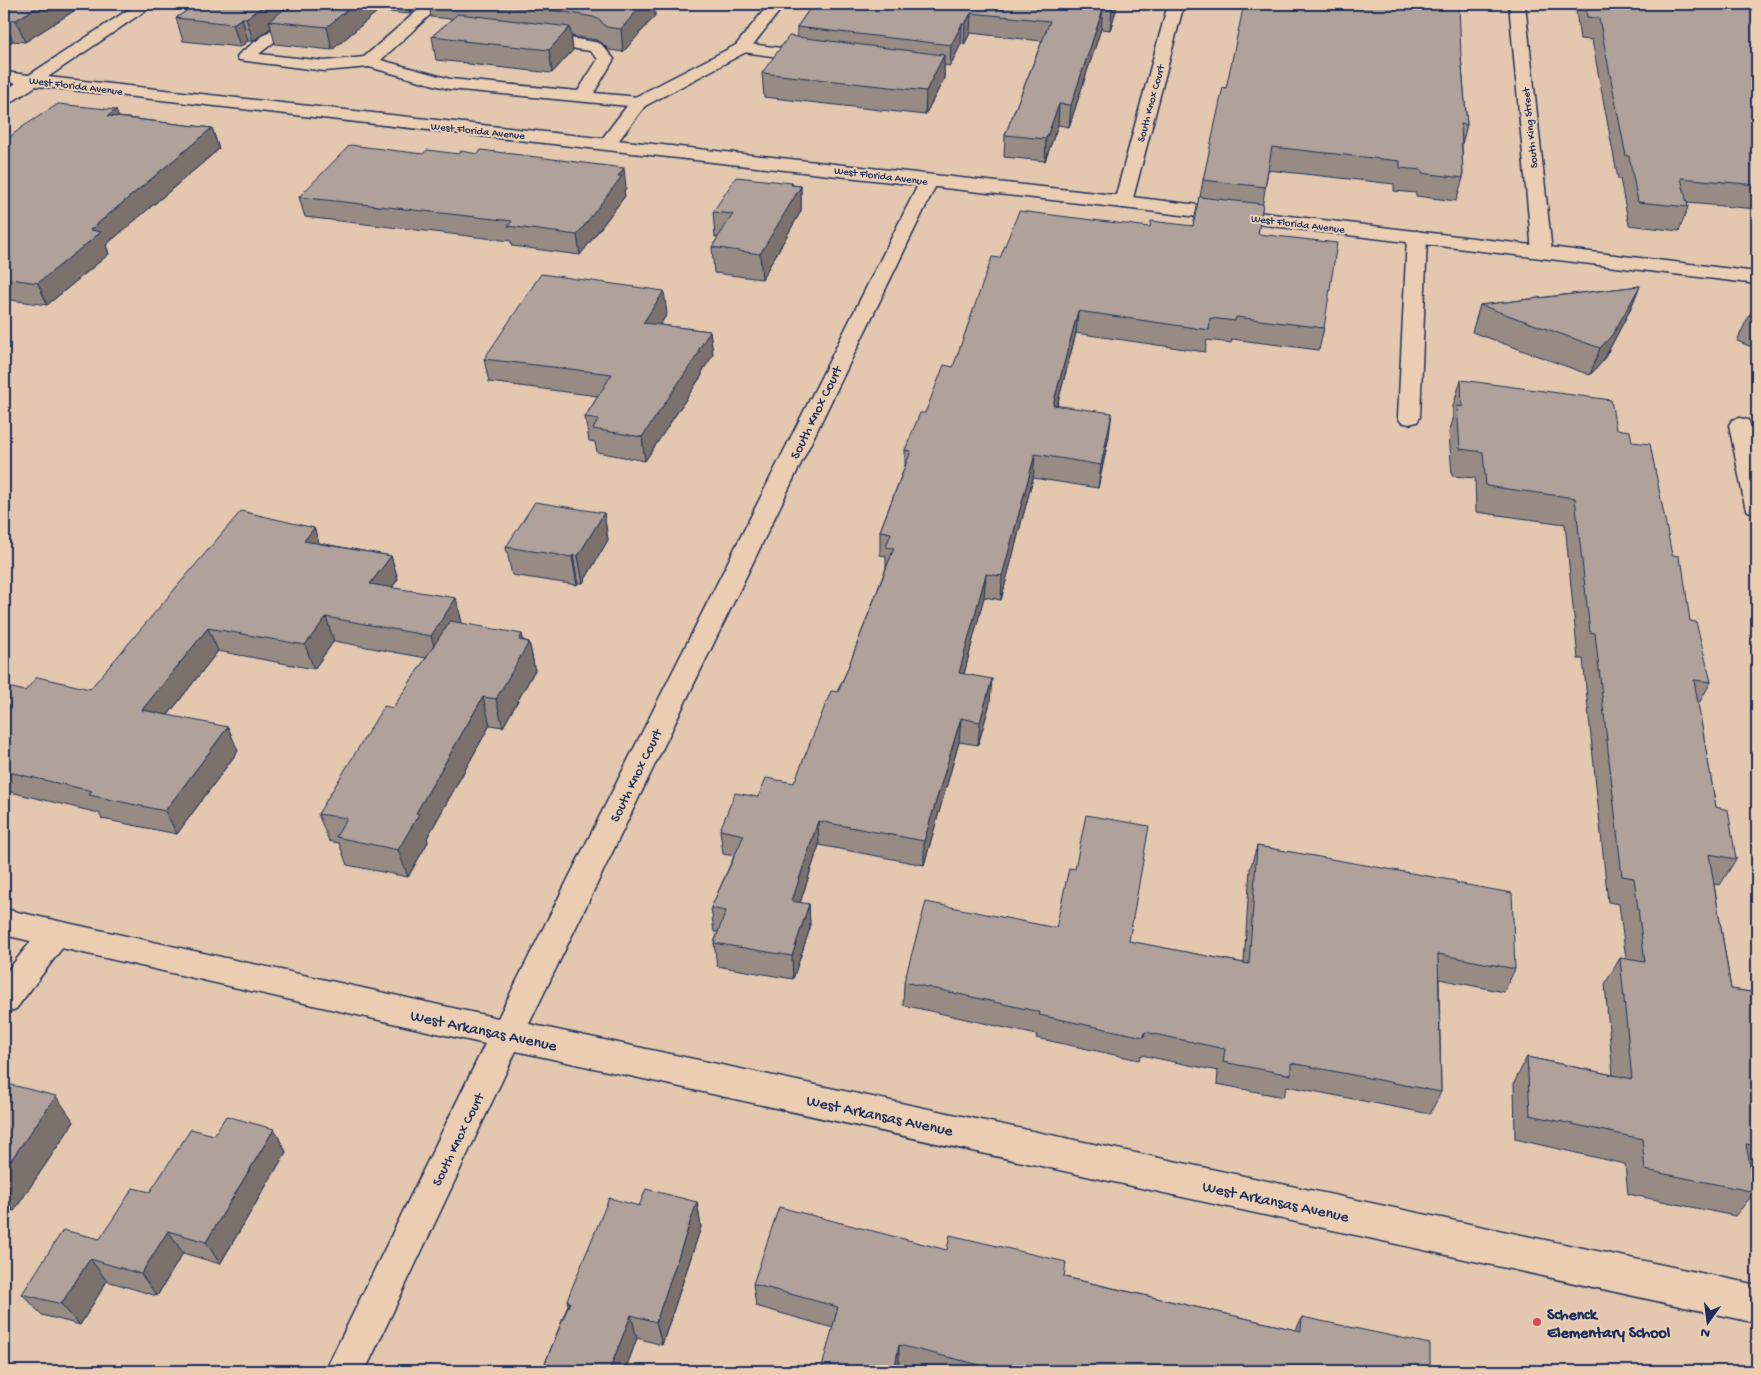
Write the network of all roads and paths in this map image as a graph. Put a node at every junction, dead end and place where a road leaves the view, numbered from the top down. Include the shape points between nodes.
1 (147, 4) edge
2 (314, 4) edge
3 (434, 4) edge
4 (777, 4) edge
5 (1176, 4) edge
6 (1517, 4) edge
7 (411, 24) junction
8 (431, 26) dead end
9 (519, 36) edge
10 (742, 48) junction
11 (829, 58) edge
12 (369, 62) junction
13 (4, 77) edge
14 (32, 80) junction
15 (584, 96) junction
16 (4, 99) edge
17 (639, 102) junction
18 (606, 144) junction
19 (929, 181) junction
20 (1123, 202) junction
21 (1417, 237) junction
22 (1542, 252) junction
23 (1757, 278) edge
24 (1409, 417) dead end
25 (1740, 425) dead end
26 (1757, 506) edge
27 (4, 922) edge
28 (55, 934) junction
29 (4, 999) edge
30 (507, 1034) junction
31 (1757, 1304) edge
32 (345, 1371) edge

1 - 14 street
2 - 12 street via 245,57 325,66
3 - 7 street
4 - 10 street
5 - 20 street, South Knox Court
6 - 22 street, South King Street
7 - 8 street
7 - 12 street
9 - 15 street via 595,47 606,60
10 - 11 street
10 - 17 street
12 - 15 street via 449,84
13 - 14 street, West Florida Avenue
14 - 16 street
14 - 18 street, West Florida Avenue
15 - 17 street
17 - 18 street
18 - 19 street, West Florida Avenue
19 - 20 street, West Florida Avenue
19 - 30 street, South Knox Court
20 - 21 street, West Florida Avenue
21 - 22 street, West Florida Avenue
21 - 24 street
22 - 23 street, West Florida Avenue
25 - 26 street
27 - 28 street, West Arkansas Avenue
28 - 29 street
28 - 30 street, West Arkansas Avenue
30 - 31 street, West Arkansas Avenue
30 - 32 street, South Knox Court

